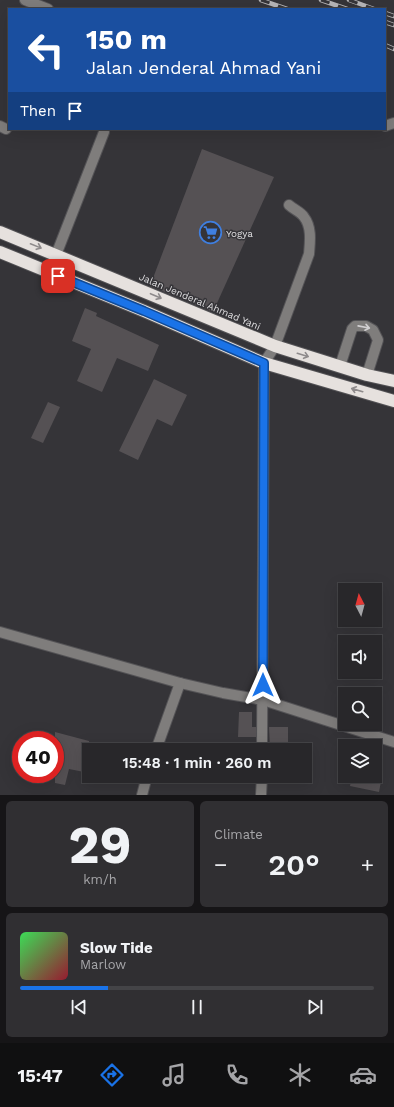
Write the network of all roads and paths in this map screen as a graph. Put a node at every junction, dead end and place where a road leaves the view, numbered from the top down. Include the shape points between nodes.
1 (25, 0) edge
2 (45, 8) edge
3 (104, 132) dead end
4 (289, 205) dead end
5 (0, 232) edge
6 (0, 252) edge
7 (56, 255) junction
8 (275, 346) junction
9 (264, 363) junction
10 (340, 366) junction
11 (367, 375) junction
12 (394, 382) edge
13 (394, 401) edge
14 (0, 632) edge
15 (180, 683) junction
16 (263, 700) junction
17 (394, 742) edge
18 (159, 743) edge
19 (262, 743) edge
20 (145, 783) edge
21 (262, 783) edge
22 (142, 795) edge
23 (261, 795) edge

1 - 2 street
3 - 7 street
4 - 8 street via 304,216 308,224 309,254
5 -> 7 highway, Jalan Jenderal Ahmad Yani
6 - 9 highway
7 -> 8 highway, Jalan Jenderal Ahmad Yani
8 - 9 street
8 -> 10 highway, Jalan Jenderal Ahmad Yani
13 -> 9 highway
9 - 16 street
10 - 11 highway, Jalan Jenderal Ahmad Yani
10 -> 11 street via 352,329 355,326 366,326 373,330 378,340
11 - 12 highway, Jalan Jenderal Ahmad Yani
14 - 15 street
15 - 16 street
15 - 18 street
16 - 17 street
16 - 19 street
20 - 22 street
21 - 23 street

